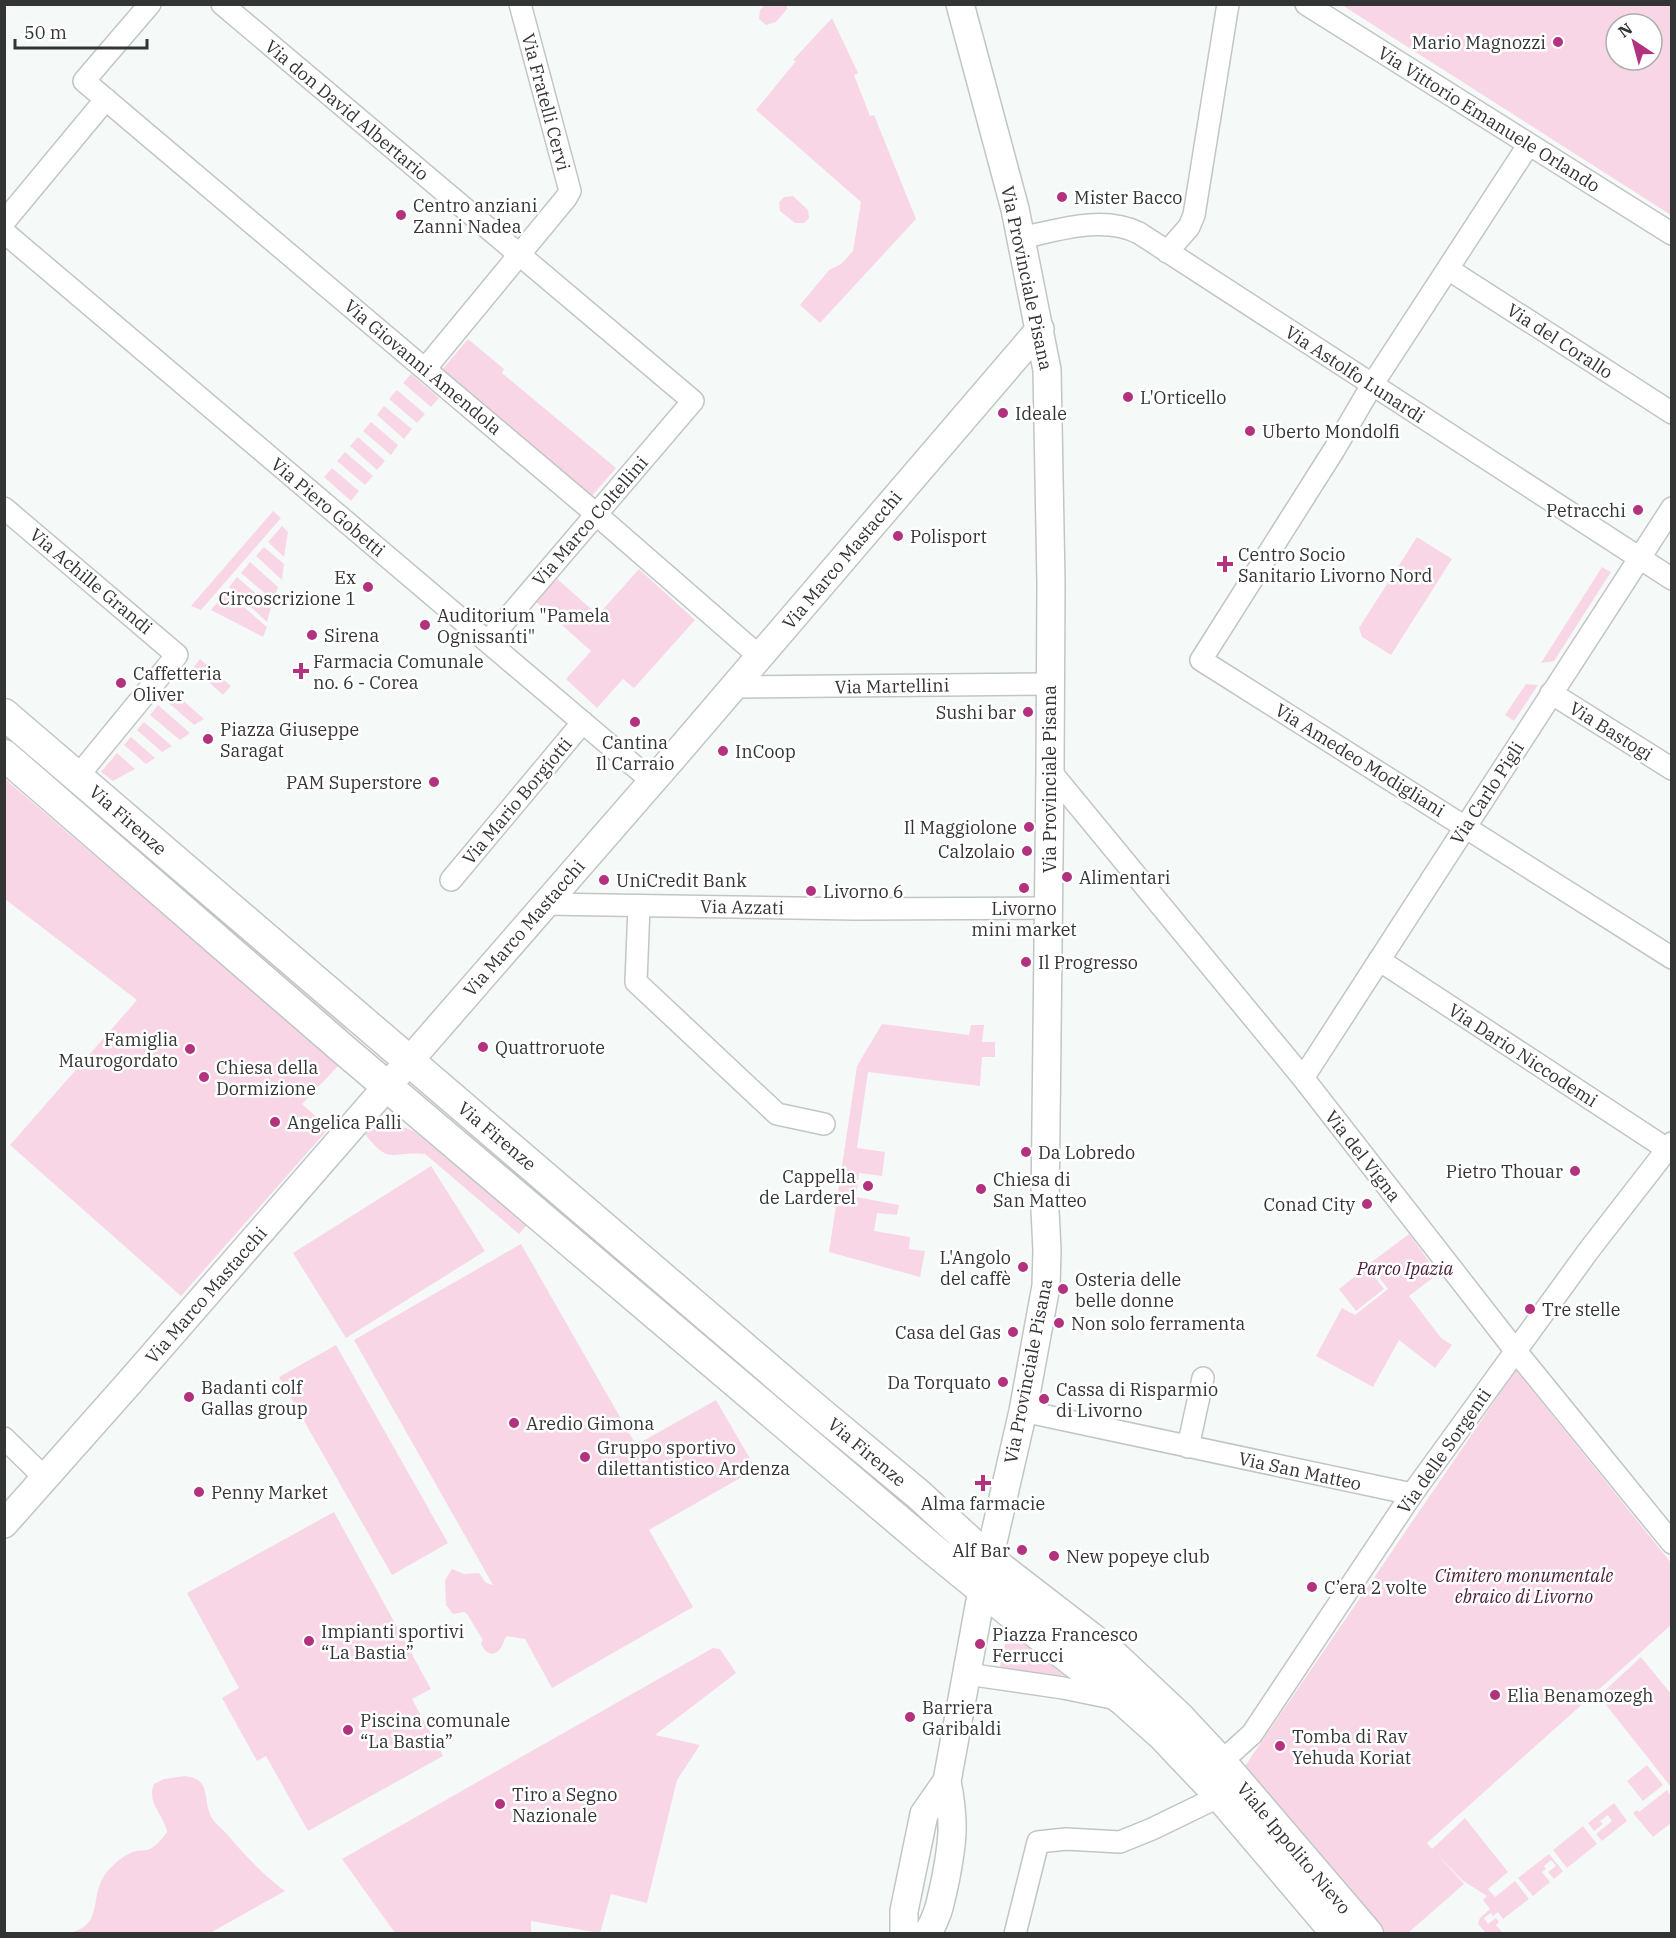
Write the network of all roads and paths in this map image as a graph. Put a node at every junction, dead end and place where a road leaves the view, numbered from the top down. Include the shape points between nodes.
1 (150, 4) edge
2 (222, 4) edge
3 (520, 4) edge
4 (960, 4) edge
5 (1228, 4) edge
6 (1306, 4) edge
7 (106, 99) junction
8 (1529, 144) junction
9 (4, 222) edge
10 (4, 232) edge
11 (1671, 234) edge
12 (1021, 237) junction
13 (1167, 252) junction
14 (519, 255) junction
15 (1448, 270) junction
16 (1040, 329) junction
17 (425, 369) junction
18 (1372, 385) junction
19 (693, 401) joint
20 (1671, 413) edge
21 (4, 508) edge
22 (1671, 508) edge
23 (597, 514) junction
24 (1639, 558) junction
25 (1671, 579) edge
26 (488, 641) junction
27 (760, 657) junction
28 (1050, 684) junction
29 (734, 687) junction
30 (1551, 693) junction
31 (4, 714) edge
32 (583, 722) junction
33 (4, 755) edge
34 (1671, 769) edge
35 (1050, 771) junction
36 (78, 776) junction
37 (652, 781) junction
38 (1465, 827) junction
39 (451, 880) dead end
40 (545, 904) junction
41 (639, 906) junction
42 (1047, 908) junction
43 (1671, 958) edge
44 (1379, 960) junction
45 (409, 1061) junction
46 (1303, 1078) junction
47 (387, 1087) junction
48 (824, 1124) dead end
49 (1669, 1146) edge
50 (1515, 1350) junction
51 (1203, 1378) dead end
52 (1023, 1411) junction
53 (4, 1438) edge
54 (1188, 1448) junction
55 (45, 1478) junction
56 (1412, 1494) junction
57 (4, 1524) edge
58 (1671, 1543) edge
59 (989, 1558) junction
60 (982, 1590) junction
61 (967, 1674) junction
62 (1124, 1701) junction
63 (1221, 1762) junction
64 (947, 1781) junction
65 (1220, 1796) junction
66 (904, 1934) edge
67 (927, 1934) edge
68 (1016, 1934) edge
69 (1337, 1934) edge
70 (1368, 1934) edge

1 - 7 street, Via Giovanni Amendola via 84,81
2 - 14 street, Via don David Albertario
3 - 14 street, Via Fratelli Cervi via 570,191
4 - 12 street, Via Provinciale Pisana
5 - 13 street via 1194,216
6 - 8 street, Via Vittorio Emanuele Orlando
7 - 9 street
7 - 17 street, Via Giovanni Amendola
8 - 11 street, Via Vittorio Emanuele Orlando
8 - 15 street
10 - 26 street, Via Piero Gobetti
12 - 13 street, Via Astolfo Lunardi via 1112,225 1132,230
12 - 16 street, Via Provinciale Pisana
13 - 18 street, Via Astolfo Lunardi
14 - 17 street
14 - 19 street, Via don David Albertario
15 - 18 street
15 - 20 street, Via del Corallo
16 - 27 street, Via Marco Mastacchi
16 - 28 street, Via Provinciale Pisana via 1047,370
17 - 23 street, Via Giovanni Amendola
18 - 24 street, Via Astolfo Lunardi
18 - 38 street, Via Amedeo Modigliani via 1201,660
19 - 23 street, Via Marco Coltellini
21 - 36 street, Via Achille Grandi via 177,655
22 - 24 street, Via Carlo Pigli
23 - 26 street, Via Marco Coltellini
23 - 27 street, Via Giovanni Amendola
24 - 25 street, Via Astolfo Lunardi
24 - 30 street, Via Carlo Pigli
26 - 32 street, Via Piero Gobetti
27 - 29 street, Via Marco Mastacchi
28 - 29 street, Via Martellini
28 - 35 street, Via Provinciale Pisana
29 - 37 street, Via Marco Mastacchi
30 - 34 street, Via Bastogi
30 - 38 street, Via Carlo Pigli
31 - 36 main road, Via Firenze
32 - 37 street, Via Piero Gobetti
32 - 39 street, Via Mario Borgiotti
33 - 47 main road, Via Firenze
35 - 42 street, Via Provinciale Pisana
35 - 46 street, Via del Vigna
36 - 45 main road, Via Firenze
37 - 40 street, Via Marco Mastacchi
38 - 43 street, Via Amedeo Modigliani
38 - 44 street, Via Carlo Pigli
40 - 41 street, Via Azzati
40 - 45 street, Via Marco Mastacchi
41 - 42 street, Via Azzati
41 - 48 street via 636,982 777,1114
42 - 52 street, Via Provinciale Pisana via 1046,1277
44 - 46 street, Via Carlo Pigli
44 - 49 street, Via Dario Niccodemi
45 - 47 street, Via Marco Mastacchi
45 - 59 main road, Via Firenze
46 - 50 street, Via del Vigna
47 - 55 street, Via Marco Mastacchi
47 - 60 main road, Via Firenze
49 - 50 street, Via delle Sorgenti
50 - 56 street, Via delle Sorgenti
50 - 58 street, Via del Vigna
51 - 54 street
52 - 54 street, Via San Matteo
52 - 59 street, Via Provinciale Pisana
53 - 55 street
54 - 56 street, Via San Matteo
55 - 57 street, Via Marco Mastacchi
56 - 63 street, Via delle Sorgenti via 1252,1734
59 - 60 street, Via Provinciale Pisana
59 - 63 main road via 1112,1654
60 - 61 street, Via Provinciale Pisana
60 - 62 main road
61 - 62 street
61 - 64 street, Via Provinciale Pisana
62 - 65 main road via 1179,1751
63 - 70 main road, Viale Ippolito Nievo
64 - 66 street via 924,1814 904,1911
64 - 67 street via 953,1811 953,1843 937,1918
65 - 68 street via 1120,1842 1038,1842
65 - 69 main road, Viale Ippolito Nievo

